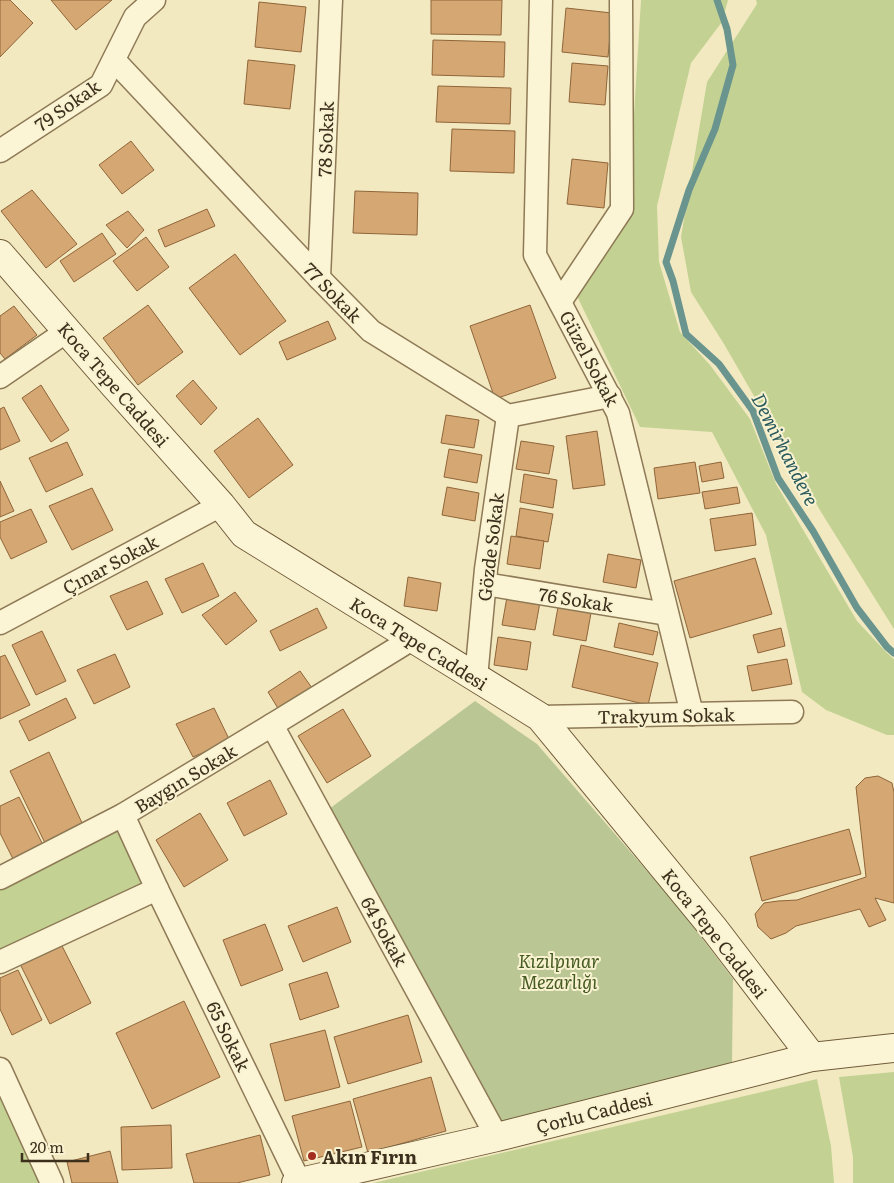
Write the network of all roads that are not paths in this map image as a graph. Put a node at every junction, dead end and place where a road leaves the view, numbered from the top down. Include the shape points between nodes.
1 (154, 0) edge
2 (330, 0) edge
3 (541, 0) edge
4 (621, 0) edge
5 (114, 60) junction
6 (0, 151) edge
7 (0, 254) edge
8 (319, 278) junction
9 (560, 302) junction
10 (67, 331) junction
11 (0, 377) edge
12 (610, 396) junction
13 (508, 416) junction
14 (221, 505) junction
15 (485, 584) junction
16 (668, 614) junction
17 (0, 623) edge
18 (412, 639) junction
19 (476, 678) junction
20 (792, 712) dead end
21 (692, 714) junction
22 (540, 717) junction
23 (272, 725) junction
24 (123, 815) junction
25 (0, 878) edge
26 (157, 889) junction
27 (0, 962) edge
28 (894, 1048) edge
29 (812, 1057) junction
30 (0, 1069) edge
31 (497, 1137) junction
32 (52, 1183) edge
33 (299, 1183) edge

1 - 5 street, 79 Sokak via 134,17
2 - 8 street, 78 Sokak
3 - 9 street, Güzel Sokak via 535,254
4 - 9 street via 622,209
5 - 6 street, 79 Sokak via 101,85
5 - 8 street, 77 Sokak
7 - 10 main road, Koca Tepe Caddesi
8 - 13 street, 77 Sokak via 371,331
9 - 12 street, Güzel Sokak
10 - 11 street
10 - 14 main road, Koca Tepe Caddesi
12 - 13 street
12 - 16 street, Güzel Sokak via 618,413
13 - 15 street, Gözde Sokak
14 - 17 street, Çınar Sokak
14 - 18 main road, Koca Tepe Caddesi via 244,534
15 - 16 street, 76 Sokak
15 - 19 street, Gözde Sokak
16 - 21 street, Güzel Sokak
18 - 19 main road, Koca Tepe Caddesi
18 - 23 street, Baygın Sokak
19 - 22 main road, Koca Tepe Caddesi
20 - 21 street, Trakyum Sokak
21 - 22 street, Trakyum Sokak
22 - 29 main road, Koca Tepe Caddesi via 715,930
23 - 24 street, Baygın Sokak
23 - 31 street, 64 Sokak
24 - 25 street
24 - 26 street, Baygın Sokak
26 - 27 street
26 - 33 street, 65 Sokak
28 - 29 main road, Çorlu Caddesi
29 - 31 main road, Çorlu Caddesi
30 - 32 street
31 - 33 main road, Çorlu Caddesi

